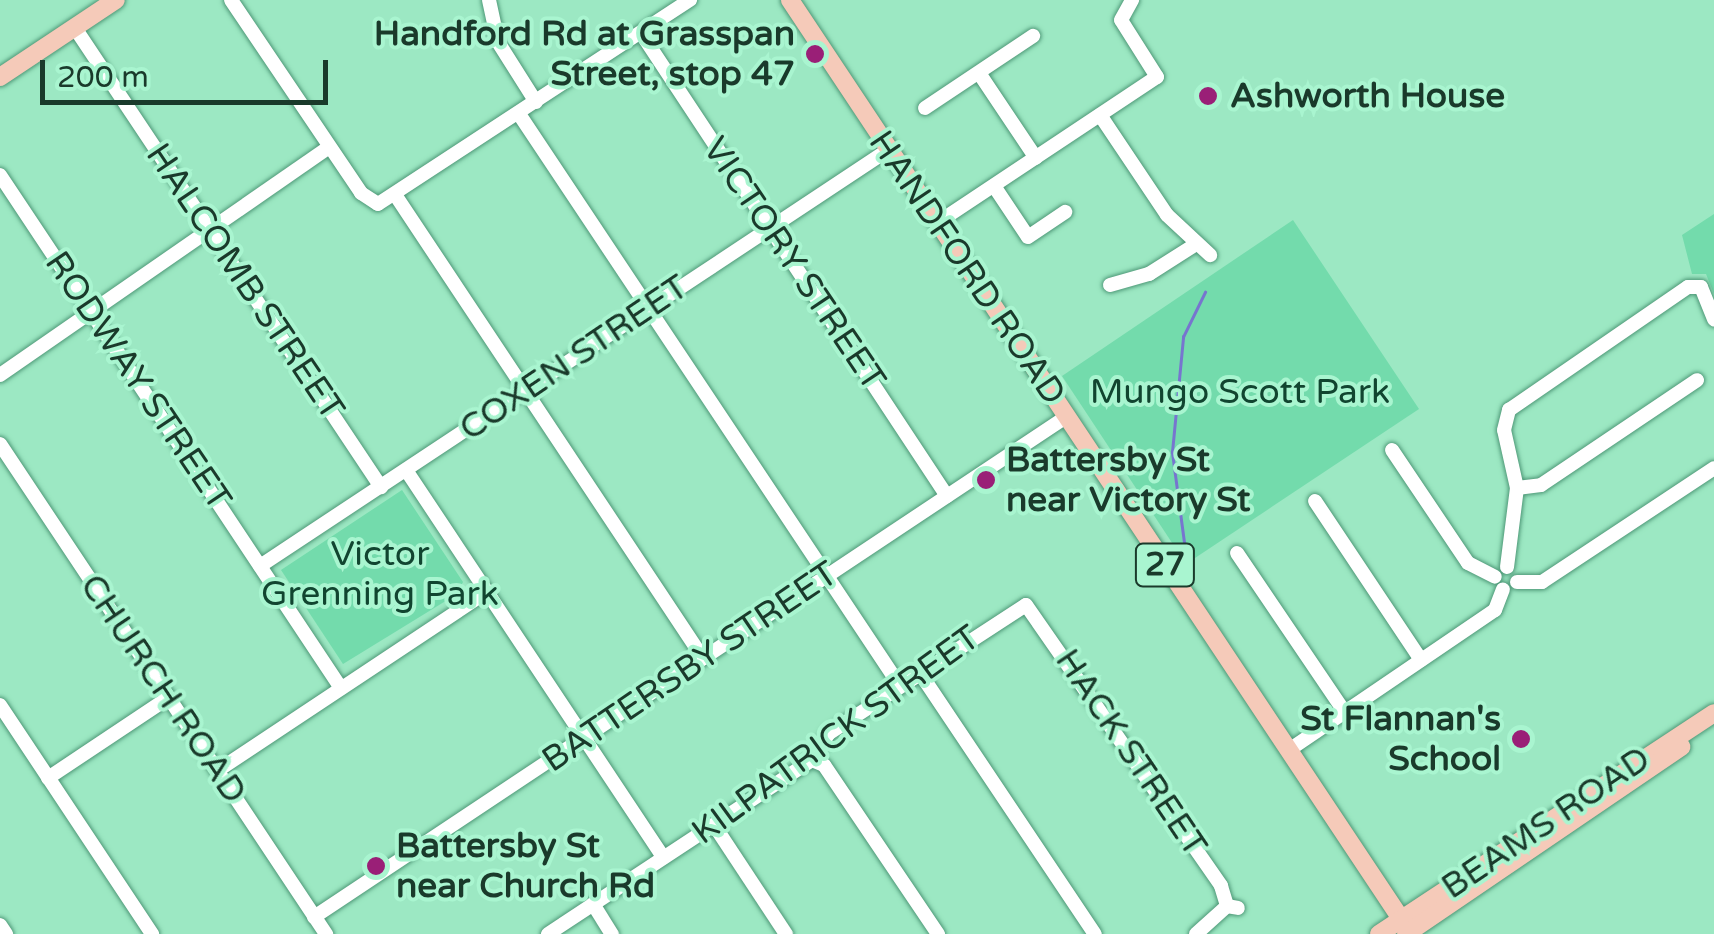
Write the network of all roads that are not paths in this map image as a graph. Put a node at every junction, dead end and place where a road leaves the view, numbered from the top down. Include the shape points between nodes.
1 (116, 0) edge
2 (231, 0) edge
3 (489, 0) edge
4 (690, 0) edge
5 (1132, 0) edge
6 (797, 2) edge
7 (75, 28) junction
8 (640, 33) junction
9 (1034, 36) dead end
10 (978, 72) junction
11 (0, 78) edge
12 (536, 102) junction
13 (924, 108) dead end
14 (519, 114) junction
15 (1100, 115) junction
16 (330, 146) junction
17 (888, 150) junction
18 (1036, 158) junction
19 (0, 175) edge
20 (994, 186) junction
21 (396, 196) junction
22 (1065, 212) dead end
23 (936, 223) junction
24 (770, 228) junction
25 (210, 230) junction
26 (1193, 246) junction
27 (1210, 255) dead end
28 (1106, 287) dead end
29 (649, 308) junction
30 (92, 313) junction
31 (1714, 319) edge
32 (0, 374) edge
33 (1697, 380) dead end
34 (526, 390) junction
35 (1066, 417) junction
36 (1392, 450) dead end
37 (3, 454) edge
38 (1714, 468) edge
39 (406, 470) junction
40 (381, 486) junction
41 (1517, 488) junction
42 (947, 496) junction
43 (1316, 501) dead end
44 (1238, 553) dead end
45 (260, 566) junction
46 (827, 575) junction
47 (1506, 579) junction
48 (486, 592) junction
49 (1026, 606) joint
50 (703, 658) junction
51 (1421, 660) junction
52 (920, 673) junction
53 (900, 686) junction
54 (341, 688) junction
55 (168, 698) junction
56 (0, 705) edge
57 (1344, 712) junction
58 (1714, 714) edge
59 (1714, 723) edge
60 (15, 728) junction
61 (0, 738) edge
62 (583, 738) junction
63 (1289, 750) junction
64 (812, 760) junction
65 (218, 771) junction
66 (48, 778) junction
67 (714, 825) junction
68 (663, 858) junction
69 (592, 904) junction
70 (314, 916) junction
71 (0, 925) edge
72 (1406, 930) edge
73 (6, 934) edge
74 (152, 934) edge
75 (326, 934) edge
76 (548, 934) edge
77 (612, 934) edge
78 (786, 934) edge
79 (938, 934) edge
80 (1095, 934) edge
81 (1196, 934) edge
82 (1379, 934) edge

1 - 7 main road
2 - 16 street
3 - 12 street via 496,38
4 - 8 street
5 - 15 street via 1121,20 1157,77
6 - 17 main road, HANDFORD ROAD / 27
7 - 11 main road
7 - 25 street, HALCOMB STREET
8 - 12 street
8 - 24 street, VICTORY STREET
9 - 10 street
10 - 13 street
10 - 18 street
12 - 14 street
14 - 21 street
14 - 29 street
15 - 18 street
15 - 26 street
16 - 21 street via 365,197 378,204
16 - 25 street
17 - 23 main road, HANDFORD ROAD / 27
17 - 24 street, COXEN STREET
18 - 20 street
19 - 30 street, RODWAY STREET
20 - 22 street via 1028,237
20 - 23 street
21 - 34 street
23 - 35 main road, HANDFORD ROAD / 27
24 - 29 street, COXEN STREET
24 - 42 street, VICTORY STREET
25 - 30 street
25 - 40 street, HALCOMB STREET
26 - 27 street
26 - 28 street via 1149,274
29 - 34 street, COXEN STREET
29 - 46 street
30 - 32 street
30 - 45 street, RODWAY STREET
31 - 41 street via 1702,287 1688,287 1516,401 1504,430
33 - 41 street via 1541,484
34 - 39 street, COXEN STREET
34 - 50 street
35 - 42 street, BATTERSBY STREET
35 - 63 main road, HANDFORD ROAD / 27
36 - 47 street via 1468,563
37 - 55 street, CHURCH ROAD
38 - 47 street via 1542,582
39 - 40 street, COXEN STREET
39 - 48 street
40 - 45 street, COXEN STREET
41 - 47 street
42 - 46 street, BATTERSBY STREET
43 - 51 street
44 - 57 street
45 - 54 street, RODWAY STREET
46 - 50 street, BATTERSBY STREET
46 - 53 street
47 - 51 street via 1494,610
48 - 54 street
48 - 62 street
49 - 52 street, KILPATRICK STREET
49 - 81 street, HACK STREET via 1232,907
50 - 62 street, BATTERSBY STREET
51 - 57 street
52 - 53 street, KILPATRICK STREET
52 - 80 street
53 - 64 street, KILPATRICK STREET via 828,734
54 - 65 street
55 - 65 street, CHURCH ROAD
55 - 66 street
56 - 60 street
57 - 63 street
58 - 72 main road, BEAMS ROAD
59 - 72 main road, BEAMS ROAD
60 - 61 street
60 - 66 street
62 - 68 street
62 - 70 street, BATTERSBY STREET
63 - 72 main road, HANDFORD ROAD / 27
64 - 67 street, KILPATRICK STREET
64 - 79 street via 824,764
65 - 70 street, CHURCH ROAD
66 - 74 street
67 - 68 street, KILPATRICK STREET
67 - 78 street
68 - 69 street, KILPATRICK STREET
69 - 76 street, KILPATRICK STREET
69 - 77 street
70 - 75 street, CHURCH ROAD
71 - 73 street
72 - 82 main road, BEAMS ROAD

